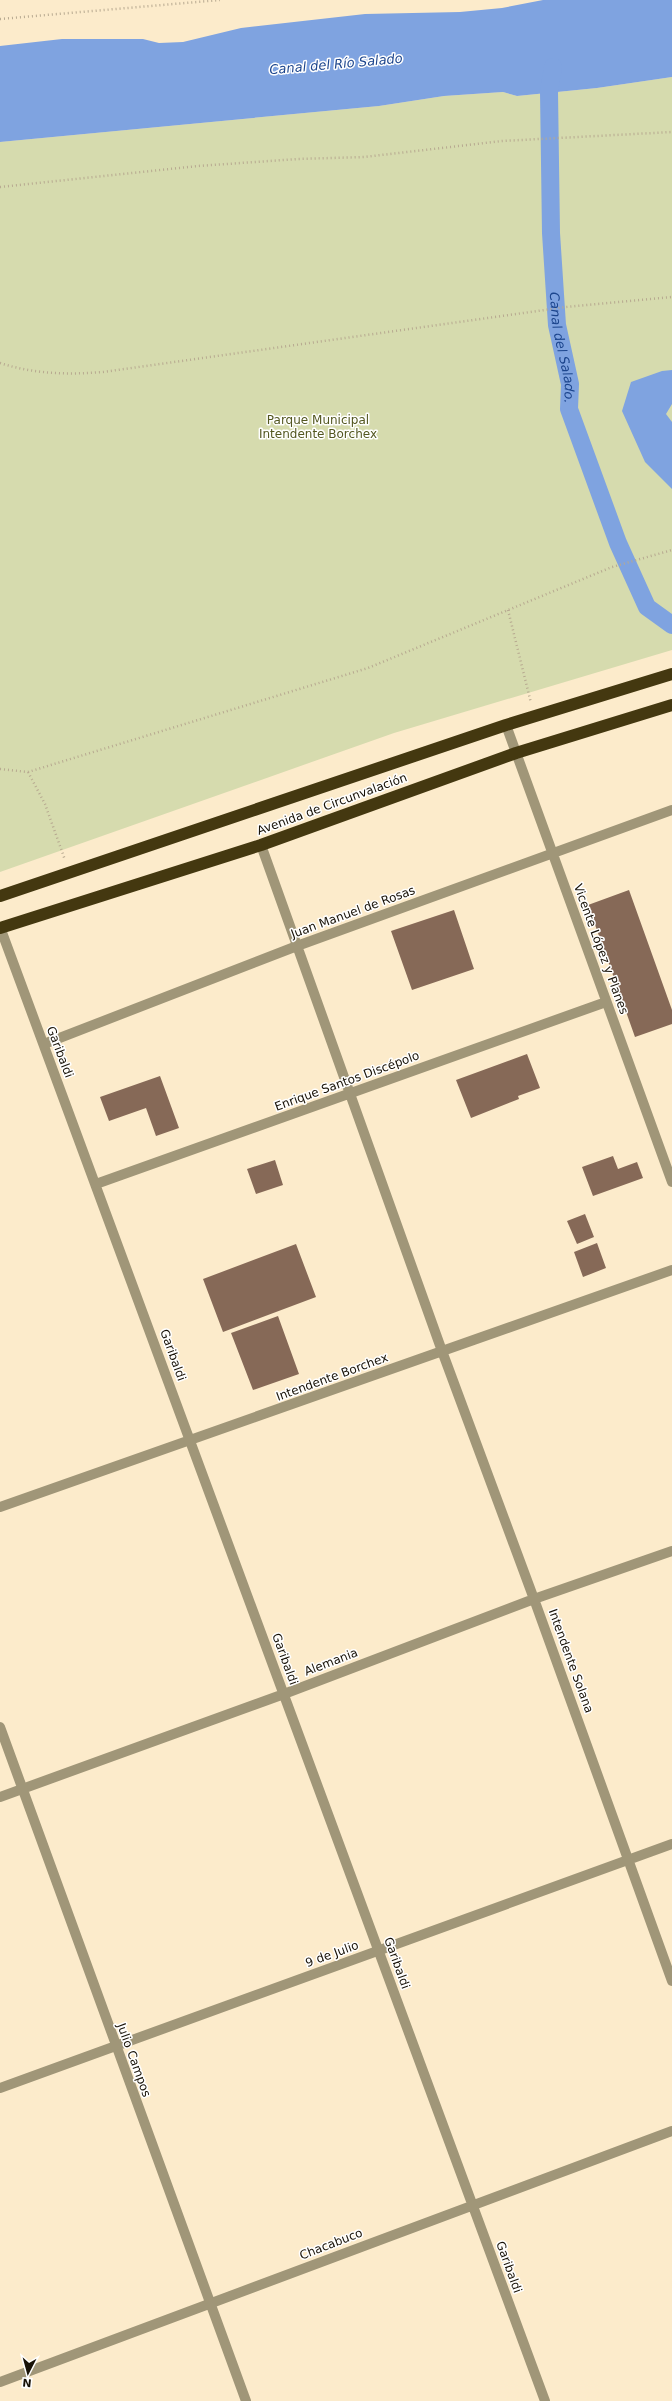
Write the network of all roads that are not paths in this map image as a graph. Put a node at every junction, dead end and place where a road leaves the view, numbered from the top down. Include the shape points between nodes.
1 (672, 674) edge
2 (672, 705) edge
3 (506, 725) junction
4 (516, 753) junction
5 (672, 810) edge
6 (261, 845) junction
7 (553, 854) junction
8 (0, 896) edge
9 (0, 928) edge
10 (298, 946) junction
11 (606, 1002) junction
12 (44, 1044) junction
13 (352, 1093) junction
14 (672, 1182) edge
15 (96, 1184) junction
16 (672, 1270) edge
17 (442, 1351) junction
18 (191, 1441) junction
19 (0, 1507) edge
20 (672, 1551) edge
21 (534, 1599) junction
22 (284, 1694) junction
23 (0, 1726) edge
24 (22, 1789) junction
25 (0, 1797) edge
26 (672, 1844) edge
27 (628, 1860) junction
28 (379, 1951) junction
29 (672, 1981) edge
30 (115, 2047) junction
31 (0, 2088) edge
32 (672, 2131) edge
33 (473, 2205) junction
34 (210, 2304) junction
35 (0, 2382) edge
36 (246, 2401) edge
37 (545, 2401) edge

1 - 3 highway, Avenida de Circunvalación
2 - 4 highway, Avenida de Circunvalación
3 - 4 street, Vicente López y Planes
3 - 8 highway, Avenida de Circunvalación
4 - 6 highway, Avenida de Circunvalación
4 - 7 street, Vicente López y Planes
5 - 7 street, Juan Manuel de Rosas
6 - 9 highway, Avenida de Circunvalación
6 - 10 street, Intendente Solana
7 - 10 street, Juan Manuel de Rosas
7 - 11 street, Vicente López y Planes
9 - 12 street, Garibaldi
10 - 12 street, Juan Manuel de Rosas
10 - 13 street, Intendente Solana
11 - 13 street, Enrique Santos Discépolo
11 - 14 street, Vicente López y Planes
12 - 15 street, Garibaldi
13 - 15 street, Enrique Santos Discépolo
13 - 17 street, Intendente Solana
15 - 18 street, Garibaldi
16 - 17 street, Intendente Borchex
17 - 18 street, Intendente Borchex
17 - 21 street, Intendente Solana
18 - 19 street, Intendente Borchex
18 - 22 street, Garibaldi
20 - 21 street, Alemania
21 - 22 street, Alemania
21 - 27 street, Intendente Solana
22 - 24 street, Alemania
22 - 28 street, Garibaldi
23 - 24 street, Julio Campos
24 - 25 street, Alemania
24 - 30 street, Julio Campos
26 - 27 street, 9 de Julio
27 - 28 street, 9 de Julio
27 - 29 street, Intendente Solana
28 - 30 street, 9 de Julio
28 - 33 street, Garibaldi
30 - 31 street, 9 de Julio
30 - 34 street, Julio Campos
32 - 33 street, Chacabuco
33 - 34 street, Chacabuco
33 - 37 street, Garibaldi
34 - 35 street, Chacabuco
34 - 36 street, Julio Campos

